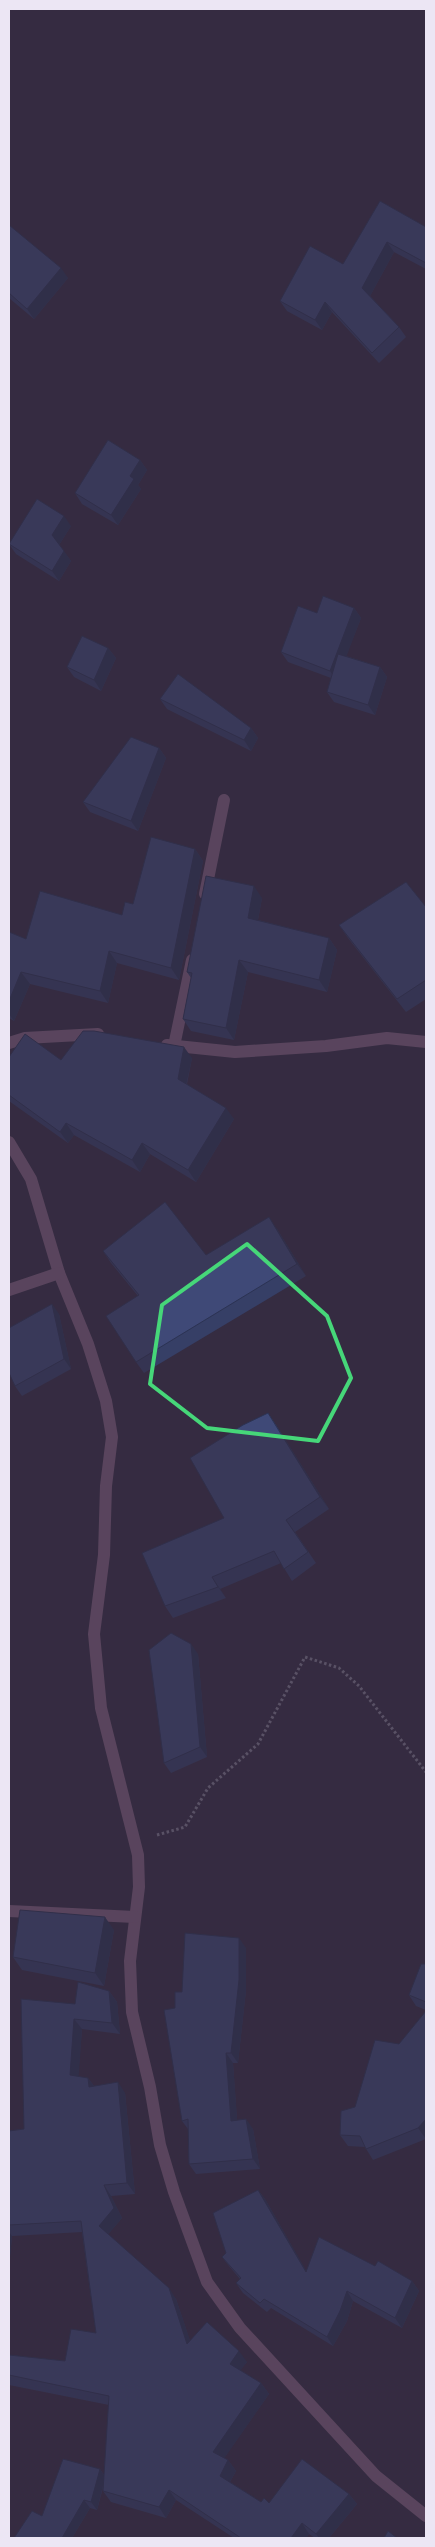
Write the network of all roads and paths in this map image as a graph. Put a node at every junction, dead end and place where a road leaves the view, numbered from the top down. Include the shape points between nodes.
1 (224, 800) dead end
2 (203, 904) edge
3 (194, 951) edge
4 (111, 1036) edge
5 (426, 1042) edge
6 (9, 1043) edge
7 (156, 1043) edge
8 (174, 1046) junction
9 (9, 1142) edge
10 (59, 1273) junction
11 (9, 1290) edge
12 (426, 1772) edge
13 (135, 1843) junction
14 (9, 1910) edge
15 (135, 1917) junction
16 (426, 2516) edge

1 - 2 street
3 - 8 street
4 - 6 street via 59,1035
5 - 8 street via 387,1038 235,1052
7 - 8 street
9 - 10 street via 31,1179
10 - 11 street
10 - 13 street via 88,1344 106,1401 112,1437 106,1486 104,1555 94,1634 101,1708
12 - 13 path via 360,1686 339,1668 305,1657 258,1744 208,1788 185,1827
13 - 15 street via 139,1887
14 - 15 street
15 - 16 street via 130,1961 132,2012 160,2145 207,2282 240,2328 376,2476

